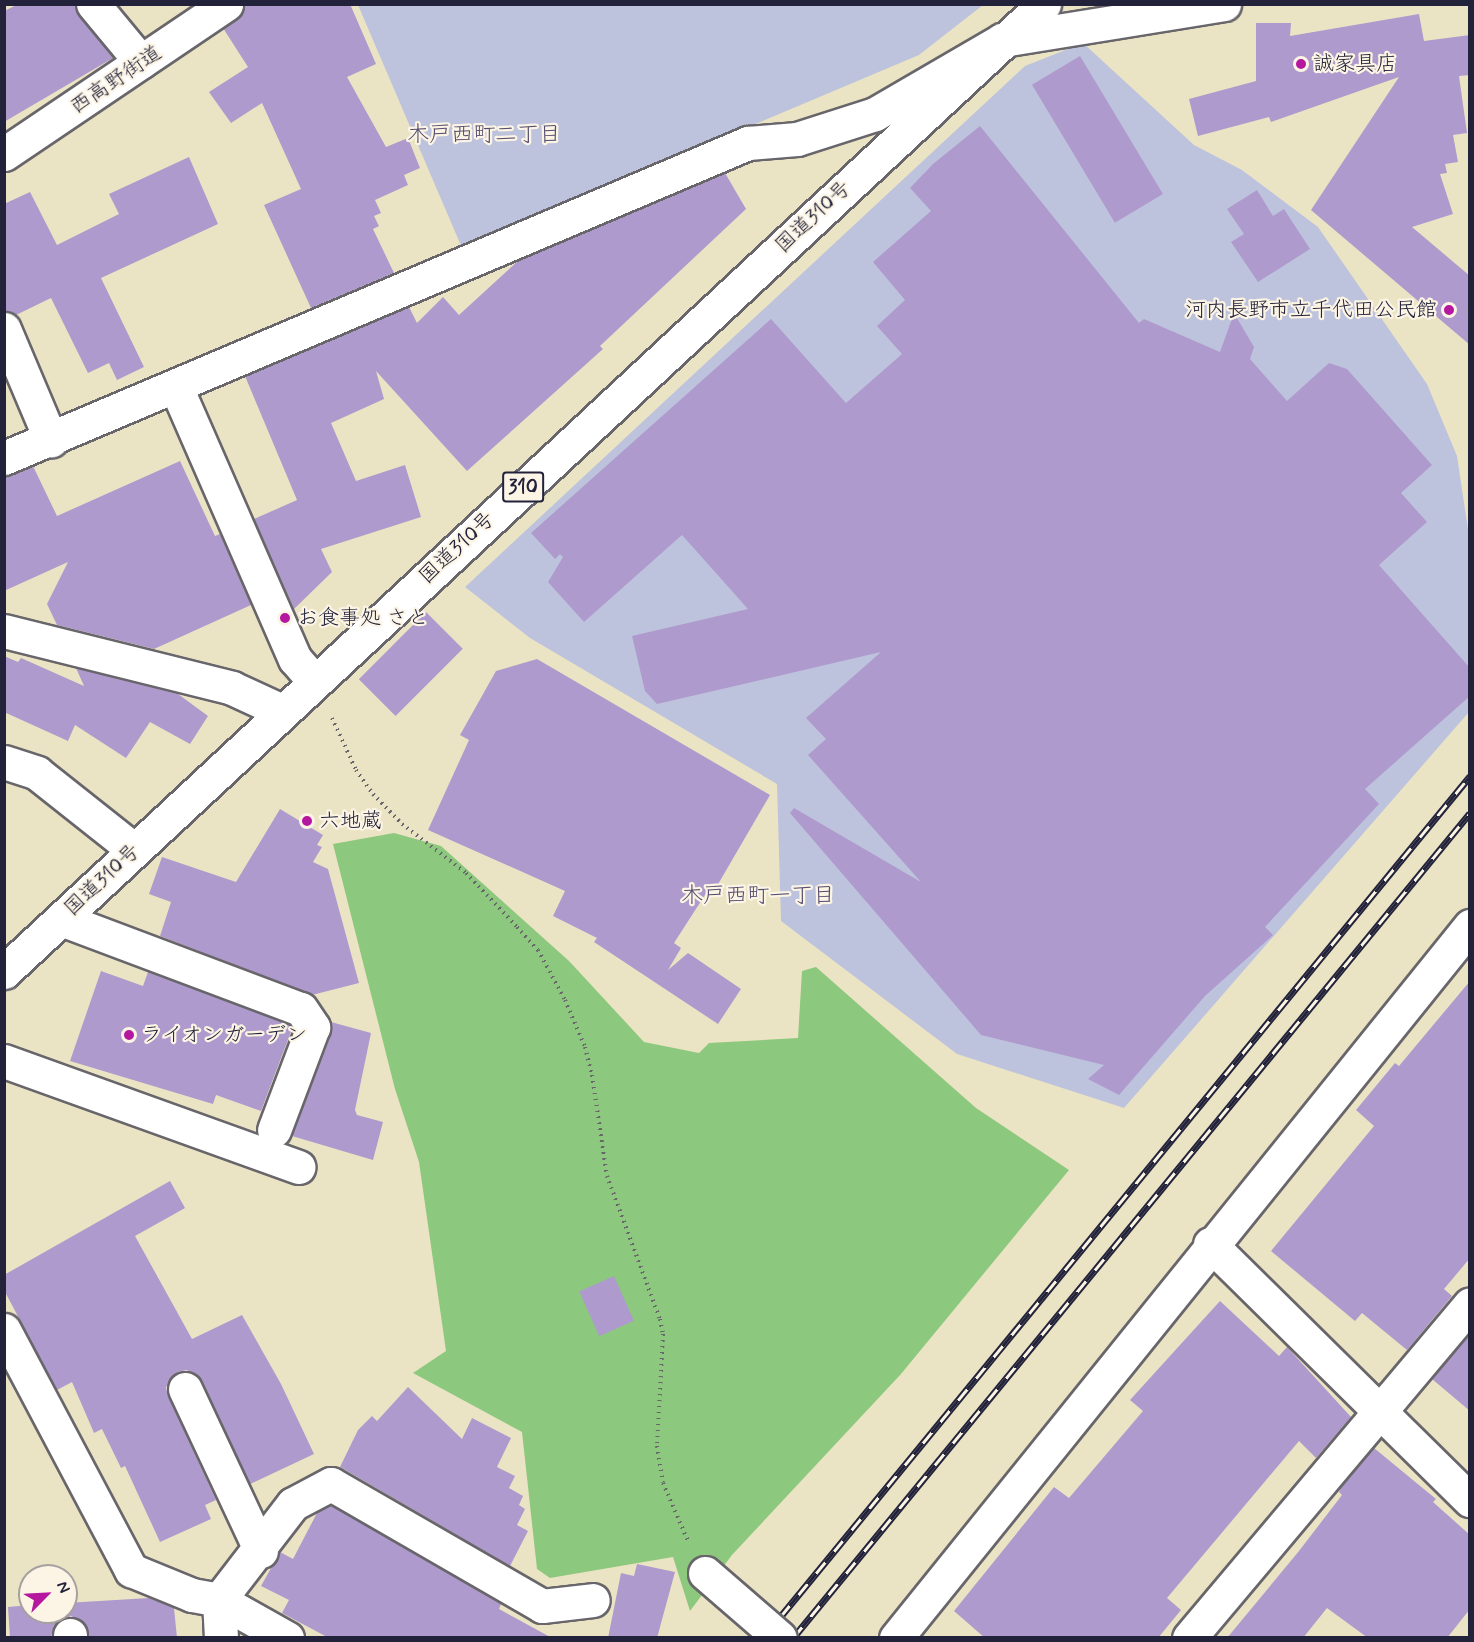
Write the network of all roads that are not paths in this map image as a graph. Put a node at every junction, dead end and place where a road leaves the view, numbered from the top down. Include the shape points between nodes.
1 (93, 4) edge
2 (226, 4) edge
3 (1044, 4) edge
4 (1224, 4) edge
5 (1002, 40) junction
6 (141, 62) junction
7 (4, 154) edge
8 (4, 329) edge
9 (177, 387) junction
10 (51, 440) junction
11 (4, 458) edge
12 (4, 631) edge
13 (314, 681) junction
14 (282, 711) junction
15 (4, 762) edge
16 (134, 850) junction
17 (61, 919) junction
18 (1470, 926) edge
19 (4, 972) edge
20 (4, 1061) edge
21 (274, 1130) dead end
22 (299, 1167) dead end
23 (1210, 1244) junction
24 (1470, 1304) edge
25 (4, 1330) edge
26 (185, 1389) dead end
27 (1381, 1411) junction
28 (1470, 1500) edge
29 (261, 1551) junction
30 (705, 1573) road end
31 (219, 1600) junction
32 (593, 1600) dead end
33 (221, 1638) edge
34 (286, 1638) edge
35 (780, 1638) edge
36 (896, 1638) edge
37 (1189, 1638) edge

1 - 6 main road
2 - 6 main road, 西高野街道
3 - 5 main road, 国道310号 / 310
4 - 5 main road
5 - 9 main road via 876,114 797,139 748,143
5 - 13 main road, 国道310号 / 310
6 - 7 main road, 西高野街道
8 - 10 main road
9 - 10 main road
9 - 13 main road via 295,659
10 - 11 main road
12 - 14 main road via 232,688
13 - 14 main road, 国道310号 / 310
14 - 16 main road, 国道310号 / 310
15 - 16 main road via 37,773
16 - 17 main road, 国道310号 / 310
17 - 19 main road, 国道310号 / 310
17 - 21 main road via 301,1009 313,1027
18 - 23 main road
20 - 22 main road
23 - 27 main road
23 - 36 main road
24 - 27 main road
25 - 31 main road via 131,1570 192,1594
26 - 29 main road
27 - 28 main road
27 - 37 main road
29 - 31 main road
29 - 32 main road via 293,1504 331,1484 542,1606
30 - 35 main road, bridge
31 - 33 main road
31 - 34 main road

